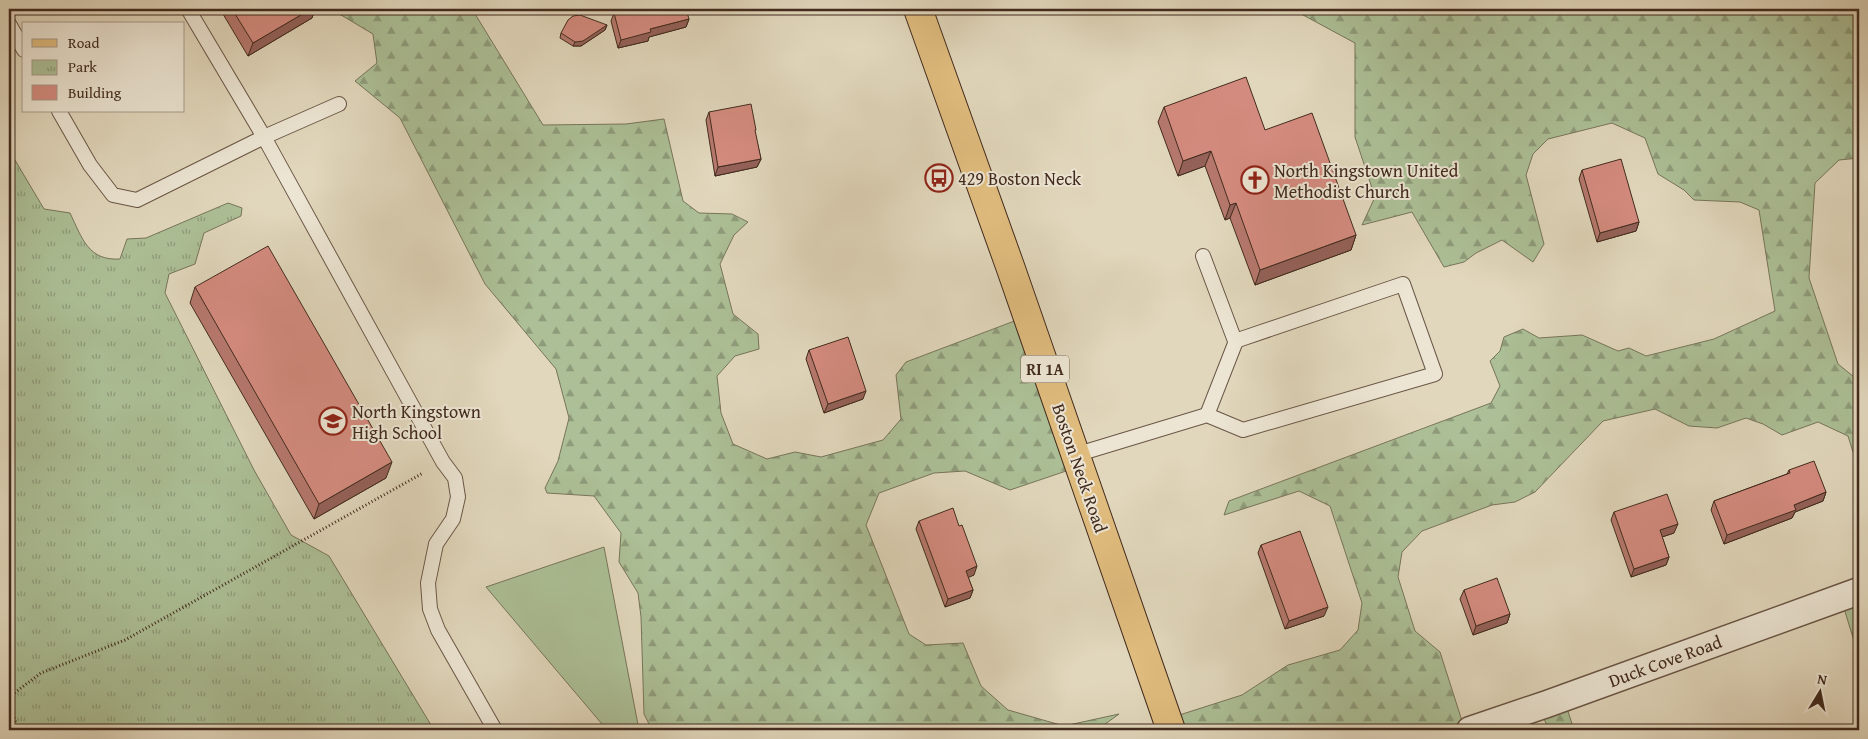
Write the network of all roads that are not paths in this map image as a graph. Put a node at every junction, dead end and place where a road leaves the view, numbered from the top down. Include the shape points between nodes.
1 (188, 9) edge
2 (918, 9) edge
3 (9, 24) edge
4 (22, 47) edge
5 (339, 104) dead end
6 (60, 112) edge
7 (264, 138) junction
8 (1203, 256) dead end
9 (1236, 341) junction
10 (1207, 415) junction
11 (1075, 455) junction
12 (1859, 591) edge
13 (495, 730) edge
14 (1171, 730) edge
15 (1470, 730) edge

1 - 7 lane
2 - 11 main road, Boston Neck Road / RI 1A
3 - 4 lane
5 - 7 lane
6 - 7 lane via 90,165 114,195 137,200
7 - 13 lane via 454,478 458,497 453,519 436,544 428,583 430,609 438,630
8 - 9 lane
9 - 10 lane
9 - 10 lane via 1403,284 1435,374 1243,430
10 - 11 lane
11 - 14 main road, Boston Neck Road / RI 1A
12 - 15 street, Duck Cove Road

